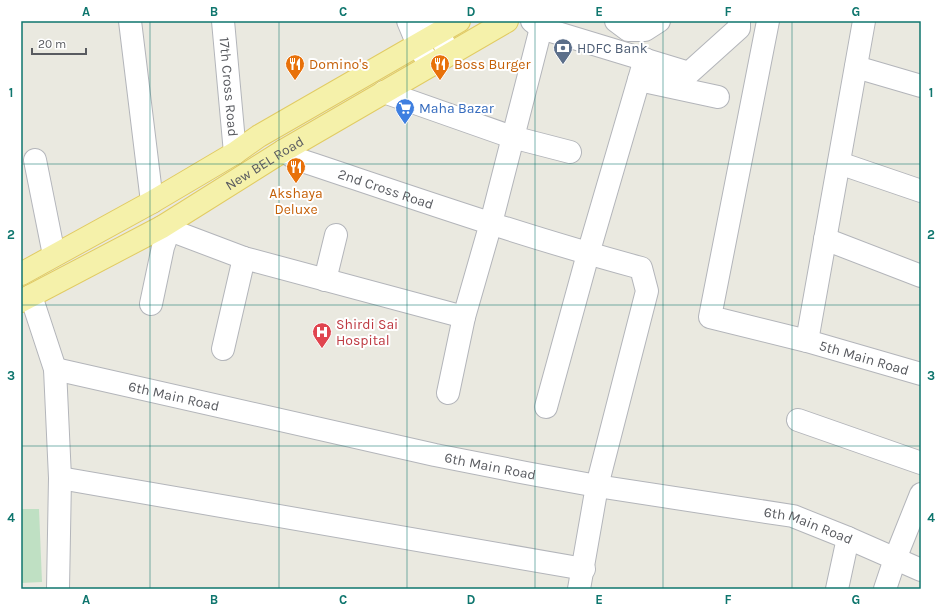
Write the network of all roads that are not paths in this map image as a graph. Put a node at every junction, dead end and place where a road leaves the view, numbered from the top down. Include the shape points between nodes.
1 (130, 21) edge
2 (223, 21) edge
3 (408, 21) edge
4 (459, 21) edge
5 (507, 21) edge
6 (616, 21) edge
7 (659, 21) edge
8 (739, 21) edge
9 (768, 21) edge
10 (864, 21) edge
11 (537, 25) edge
12 (434, 27) edge
13 (418, 45) junction
14 (450, 54) junction
15 (645, 59) junction
16 (430, 65) junction
17 (856, 67) junction
18 (639, 80) junction
19 (921, 86) edge
20 (384, 92) junction
21 (718, 97) dead end
22 (512, 137) junction
23 (283, 151) junction
24 (570, 152) dead end
25 (235, 153) junction
26 (34, 160) dead end
27 (839, 162) junction
28 (921, 191) edge
29 (152, 202) junction
30 (491, 223) junction
31 (166, 229) junction
32 (336, 235) dead end
33 (825, 239) junction
34 (588, 254) junction
35 (54, 255) junction
36 (244, 258) junction
37 (21, 274) edge
38 (921, 276) edge
39 (325, 280) junction
40 (26, 299) edge
41 (151, 304) dead end
42 (464, 317) junction
43 (807, 341) junction
44 (223, 349) dead end
45 (55, 369) junction
46 (921, 374) edge
47 (448, 392) dead end
48 (546, 408) dead end
49 (798, 420) dead end
50 (921, 463) edge
51 (60, 478) junction
52 (597, 486) junction
53 (921, 494) edge
54 (848, 538) junction
55 (895, 559) junction
56 (921, 570) edge
57 (582, 579) edge
58 (58, 589) edge
59 (837, 589) edge
60 (885, 589) edge

1 - 29 street
2 - 25 street, 17th Cross Road
3 - 13 street
4 - 12 main road, New BEL Road
5 - 14 main road, New BEL Road
6 - 7 street via 628,30 645,30
8 - 15 street via 739,28 689,73
9 - 43 street, 5th Main Road via 710,317
10 - 17 street
11 - 15 street
11 - 22 street
12 - 13 main road, New BEL Road
12 - 14 street
13 - 16 street
13 - 25 main road, New BEL Road via 259,136
14 - 16 main road, New BEL Road
15 - 18 street
16 - 20 main road, New BEL Road
17 - 19 street
17 - 27 street
18 - 21 street
18 - 34 street
20 - 22 street
20 - 23 main road, New BEL Road
22 - 24 street
22 - 30 street
23 - 30 street, 2nd Cross Road via 297,159
23 - 31 main road, New BEL Road
25 - 29 main road, New BEL Road
26 - 35 street
27 - 28 street
27 - 33 street
29 - 35 main road, New BEL Road
30 - 34 street, 2nd Cross Road
30 - 42 street
31 - 36 street
31 - 40 main road, New BEL Road
31 - 41 street
32 - 39 street
33 - 38 street
33 - 43 street
34 - 48 street
34 - 52 street, 2nd Cross Road via 641,268 648,291
35 - 37 main road, New BEL Road
36 - 39 street
36 - 44 street
39 - 42 street
40 - 45 street
42 - 47 street
43 - 46 street, 5th Main Road
45 - 51 street
45 - 52 street, 6th Main Road via 435,455
49 - 50 street
51 - 57 street
51 - 58 street
52 - 54 street, 6th Main Road via 792,516
52 - 57 street
53 - 55 street
54 - 55 street, 6th Main Road
54 - 59 street
55 - 56 street, 6th Main Road
55 - 60 street

